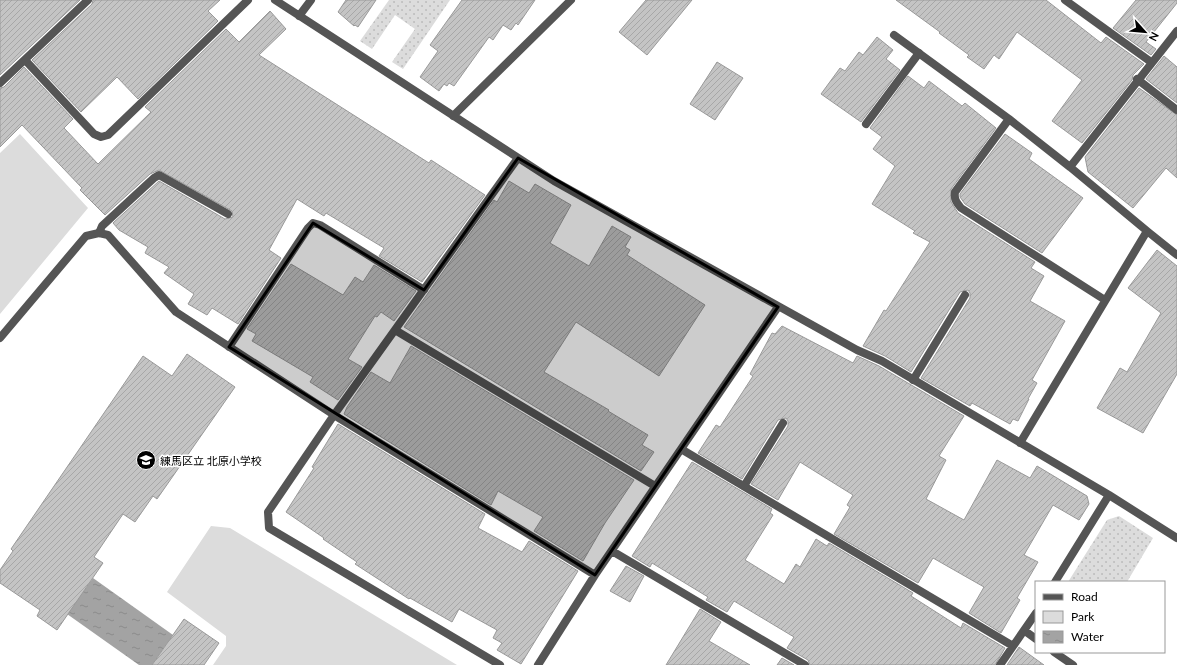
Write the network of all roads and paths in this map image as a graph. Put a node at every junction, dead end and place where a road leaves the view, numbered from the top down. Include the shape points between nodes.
1 (88, 0) edge
2 (248, 0) edge
3 (275, 0) edge
4 (311, 0) edge
5 (571, 0) edge
6 (1065, 0) edge
7 (299, 16) junction
8 (1177, 30) edge
9 (894, 35) dead end
10 (919, 53) junction
11 (24, 60) junction
12 (1151, 62) junction
13 (1137, 79) junction
14 (0, 83) edge
15 (1177, 110) edge
16 (453, 116) junction
17 (1009, 119) junction
18 (866, 124) dead end
19 (518, 158) junction
20 (1070, 167) junction
21 (228, 214) dead end
22 (1147, 231) junction
23 (99, 233) junction
24 (1177, 255) edge
25 (424, 290) junction
26 (965, 295) dead end
27 (1105, 300) junction
28 (778, 306) junction
29 (395, 330) junction
30 (0, 338) edge
31 (229, 347) junction
32 (913, 380) junction
33 (334, 415) junction
34 (784, 423) dead end
35 (1020, 443) junction
36 (681, 449) junction
37 (655, 486) junction
38 (744, 486) junction
39 (1109, 495) junction
40 (1177, 538) edge
41 (612, 551) junction
42 (596, 575) junction
43 (1057, 581) edge
44 (1035, 615) edge
45 (1025, 631) junction
46 (1035, 638) edge
47 (1013, 646) junction
48 (1055, 653) edge
49 (500, 665) edge
50 (538, 665) edge
51 (805, 665) edge
52 (1000, 665) edge
53 (1073, 665) edge

1 - 11 street
2 - 11 street via 108,135 101,137 94,134
3 - 7 street
4 - 7 street
5 - 16 street
6 - 12 street
7 - 16 street
8 - 12 street
9 - 10 street
10 - 17 street
10 - 18 street
11 - 14 street
12 - 13 street
13 - 15 street
13 - 20 street
16 - 19 street
17 - 20 street
17 - 27 street via 956,192 956,202 961,208
19 - 25 street
19 - 28 street via 554,181
20 - 22 street
21 - 23 street via 159,175 102,226
22 - 24 street
22 - 27 street
23 - 30 street via 86,236
23 - 31 street via 108,235 176,312
25 - 29 street
25 - 31 street via 313,223
26 - 32 street
27 - 35 street
28 - 32 street
28 - 36 street
29 - 33 street
29 - 37 street
31 - 33 street
32 - 35 street
33 - 42 street
33 - 49 street via 268,512 269,528
34 - 38 street
35 - 39 street
36 - 37 street
36 - 38 street
37 - 41 street
38 - 47 street
39 - 40 street
39 - 43 street
41 - 42 street
41 - 51 street
42 - 50 street
44 - 45 street
45 - 46 street
45 - 47 street
47 - 52 street
48 - 53 street

